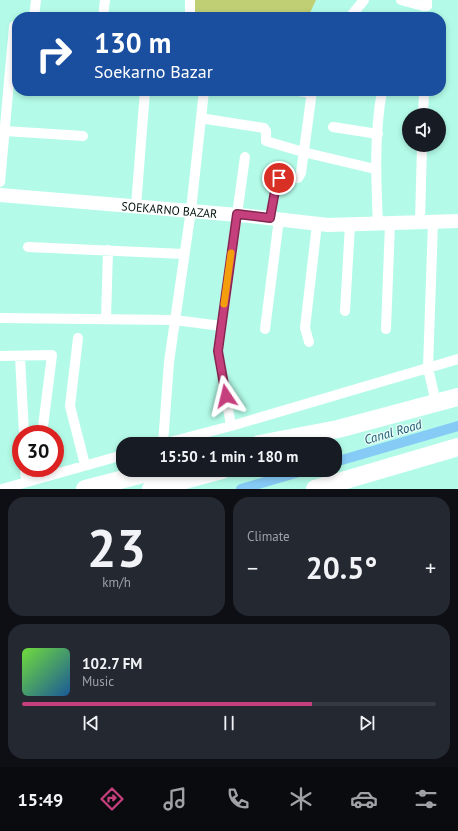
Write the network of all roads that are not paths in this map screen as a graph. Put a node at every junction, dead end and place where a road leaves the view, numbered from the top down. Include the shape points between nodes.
1 (36, 0) edge
2 (105, 0) edge
3 (190, 0) edge
4 (364, 0) edge
5 (401, 0) edge
6 (428, 0) edge
7 (35, 12) edge
8 (104, 12) edge
9 (190, 12) edge
10 (354, 12) edge
11 (12, 87) edge
12 (145, 96) edge
13 (203, 96) edge
14 (311, 96) edge
15 (381, 96) edge
16 (424, 96) edge
17 (423, 108) edge
18 (206, 119) dead end
19 (333, 127) dead end
20 (5, 130) junction
21 (378, 134) junction
22 (83, 136) dead end
23 (303, 152) junction
24 (422, 152) edge
25 (245, 157) dead end
26 (376, 169) junction
27 (0, 182) edge
28 (0, 195) edge
29 (136, 206) junction
30 (191, 210) junction
31 (237, 214) junction
32 (275, 219) junction
33 (458, 221) edge
34 (427, 222) junction
35 (317, 224) junction
36 (384, 224) junction
37 (350, 225) junction
38 (28, 247) dead end
39 (108, 250) junction
40 (184, 254) junction
41 (345, 311) dead end
42 (0, 318) edge
43 (106, 319) junction
44 (175, 320) junction
45 (221, 326) junction
46 (265, 329) dead end
47 (386, 329) dead end
48 (78, 338) dead end
49 (309, 342) dead end
50 (0, 356) edge
51 (20, 356) junction
52 (458, 359) edge
53 (428, 368) junction
54 (458, 397) edge
55 (436, 403) junction
56 (411, 410) junction
57 (24, 425) edge
58 (43, 425) edge
59 (231, 426) junction
60 (163, 437) edge
61 (189, 437) edge
62 (294, 437) edge
63 (328, 437) edge
64 (458, 448) edge
65 (116, 457) edge
66 (406, 463) junction
67 (85, 465) junction
68 (64, 469) edge
69 (26, 477) edge
70 (35, 477) edge
71 (131, 477) edge
72 (196, 477) edge
73 (26, 482) junction
74 (2, 489) edge
75 (85, 489) edge
76 (151, 489) edge
77 (315, 489) edge
78 (342, 489) edge

1 - 7 street
2 - 8 street
3 - 9 street
4 - 10 street
5 - 6 street via 427,6
11 - 20 street
12 - 29 street
13 - 30 street
14 - 23 street
15 - 21 street
16 - 17 street
18 - 23 street via 264,128 266,141
19 - 21 street
20 - 22 street
20 - 27 street
21 - 26 street
23 - 26 street
23 - 32 street via 300,176 277,180
24 - 34 street
25 - 31 street
26 - 36 street
28 - 29 street, SOEKARNO BAZAR
29 - 30 street, SOEKARNO BAZAR
30 - 31 street, SOEKARNO BAZAR
30 - 40 street
31 - 32 street, SOEKARNO BAZAR
31 - 45 street
32 - 35 street, SOEKARNO BAZAR
32 - 46 street
33 - 34 street, SOEKARNO BAZAR
34 - 36 street, SOEKARNO BAZAR
34 - 53 street
35 - 37 street, SOEKARNO BAZAR
35 - 49 street via 305,328
36 - 37 street, SOEKARNO BAZAR
36 - 47 street
37 - 41 street
38 - 39 street
39 - 40 street
39 - 43 street
40 - 44 street
42 - 43 street
43 - 44 street
44 - 45 street
44 - 60 street
45 - 59 street via 218,351
48 - 67 street via 70,406
50 - 51 street
51 - 57 street
51 - 58 street via 52,355
52 - 53 street
53 - 55 street
53 - 59 street
54 - 55 highway
55 - 56 highway
56 - 62 highway
56 - 63 highway
59 - 61 street
64 - 66 highway
65 - 67 street
66 - 77 highway
66 - 78 highway
67 - 68 street
69 - 73 street
70 - 73 street
71 - 75 highway
72 - 76 highway
73 - 74 street

